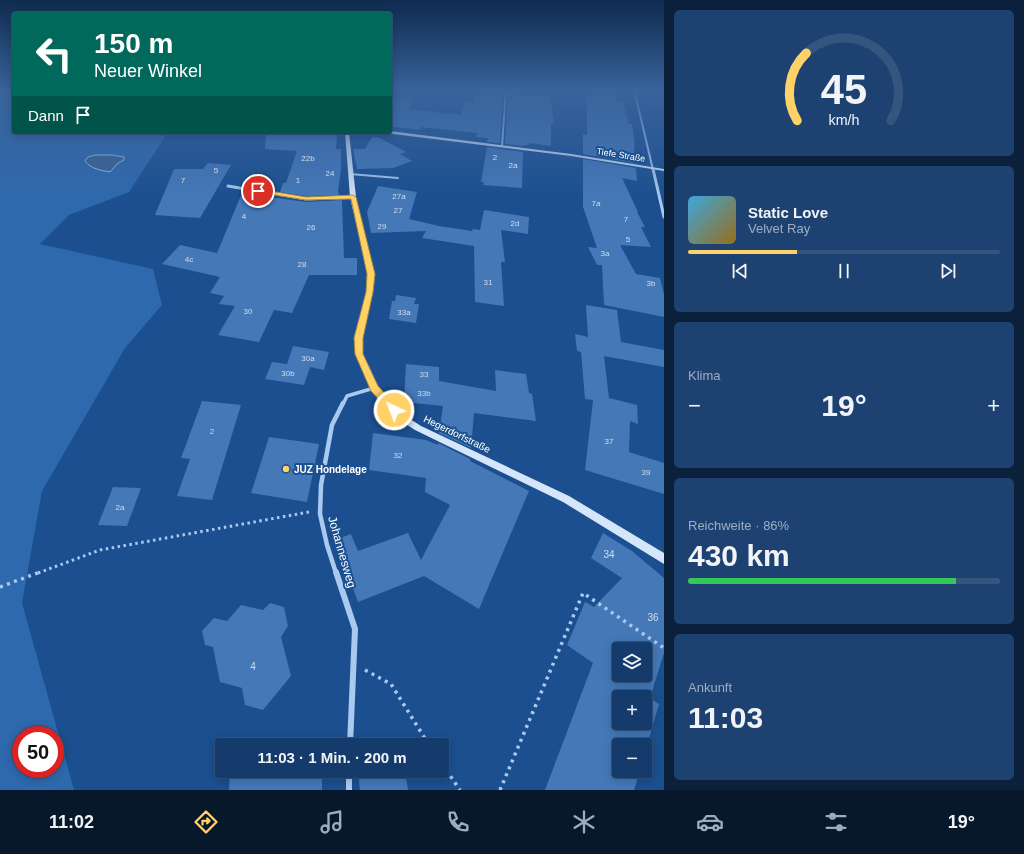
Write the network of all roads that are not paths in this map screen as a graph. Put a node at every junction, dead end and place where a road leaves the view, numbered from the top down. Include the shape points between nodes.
1 (503, 126) edge
2 (643, 126) edge
3 (392, 133) edge
4 (347, 134) edge
5 (502, 146) junction
6 (653, 168) junction
7 (664, 170) edge
8 (350, 174) junction
9 (398, 178) dead end
10 (228, 186) dead end
11 (353, 197) junction
12 (664, 217) edge
13 (374, 388) junction
14 (664, 559) edge
15 (350, 738) edge
16 (349, 778) edge
17 (349, 790) edge

1 - 5 street
2 - 6 street
3 - 5 main road, Tiefe Straße
4 - 8 main road, Hegerdorfstraße
5 - 6 main road, Tiefe Straße
6 - 7 main road, Tiefe Straße
6 - 12 street
8 - 9 lane
8 - 11 main road, Hegerdorfstraße
10 - 11 street via 306,199
11 - 13 main road, Hegerdorfstraße via 371,274 370,292 358,346 366,373
13 - 14 main road, Hegerdorfstraße via 401,417 418,428 566,499
13 - 15 street, Johannesweg via 347,396 332,424 321,485 320,510 326,545 355,629
16 - 17 street

